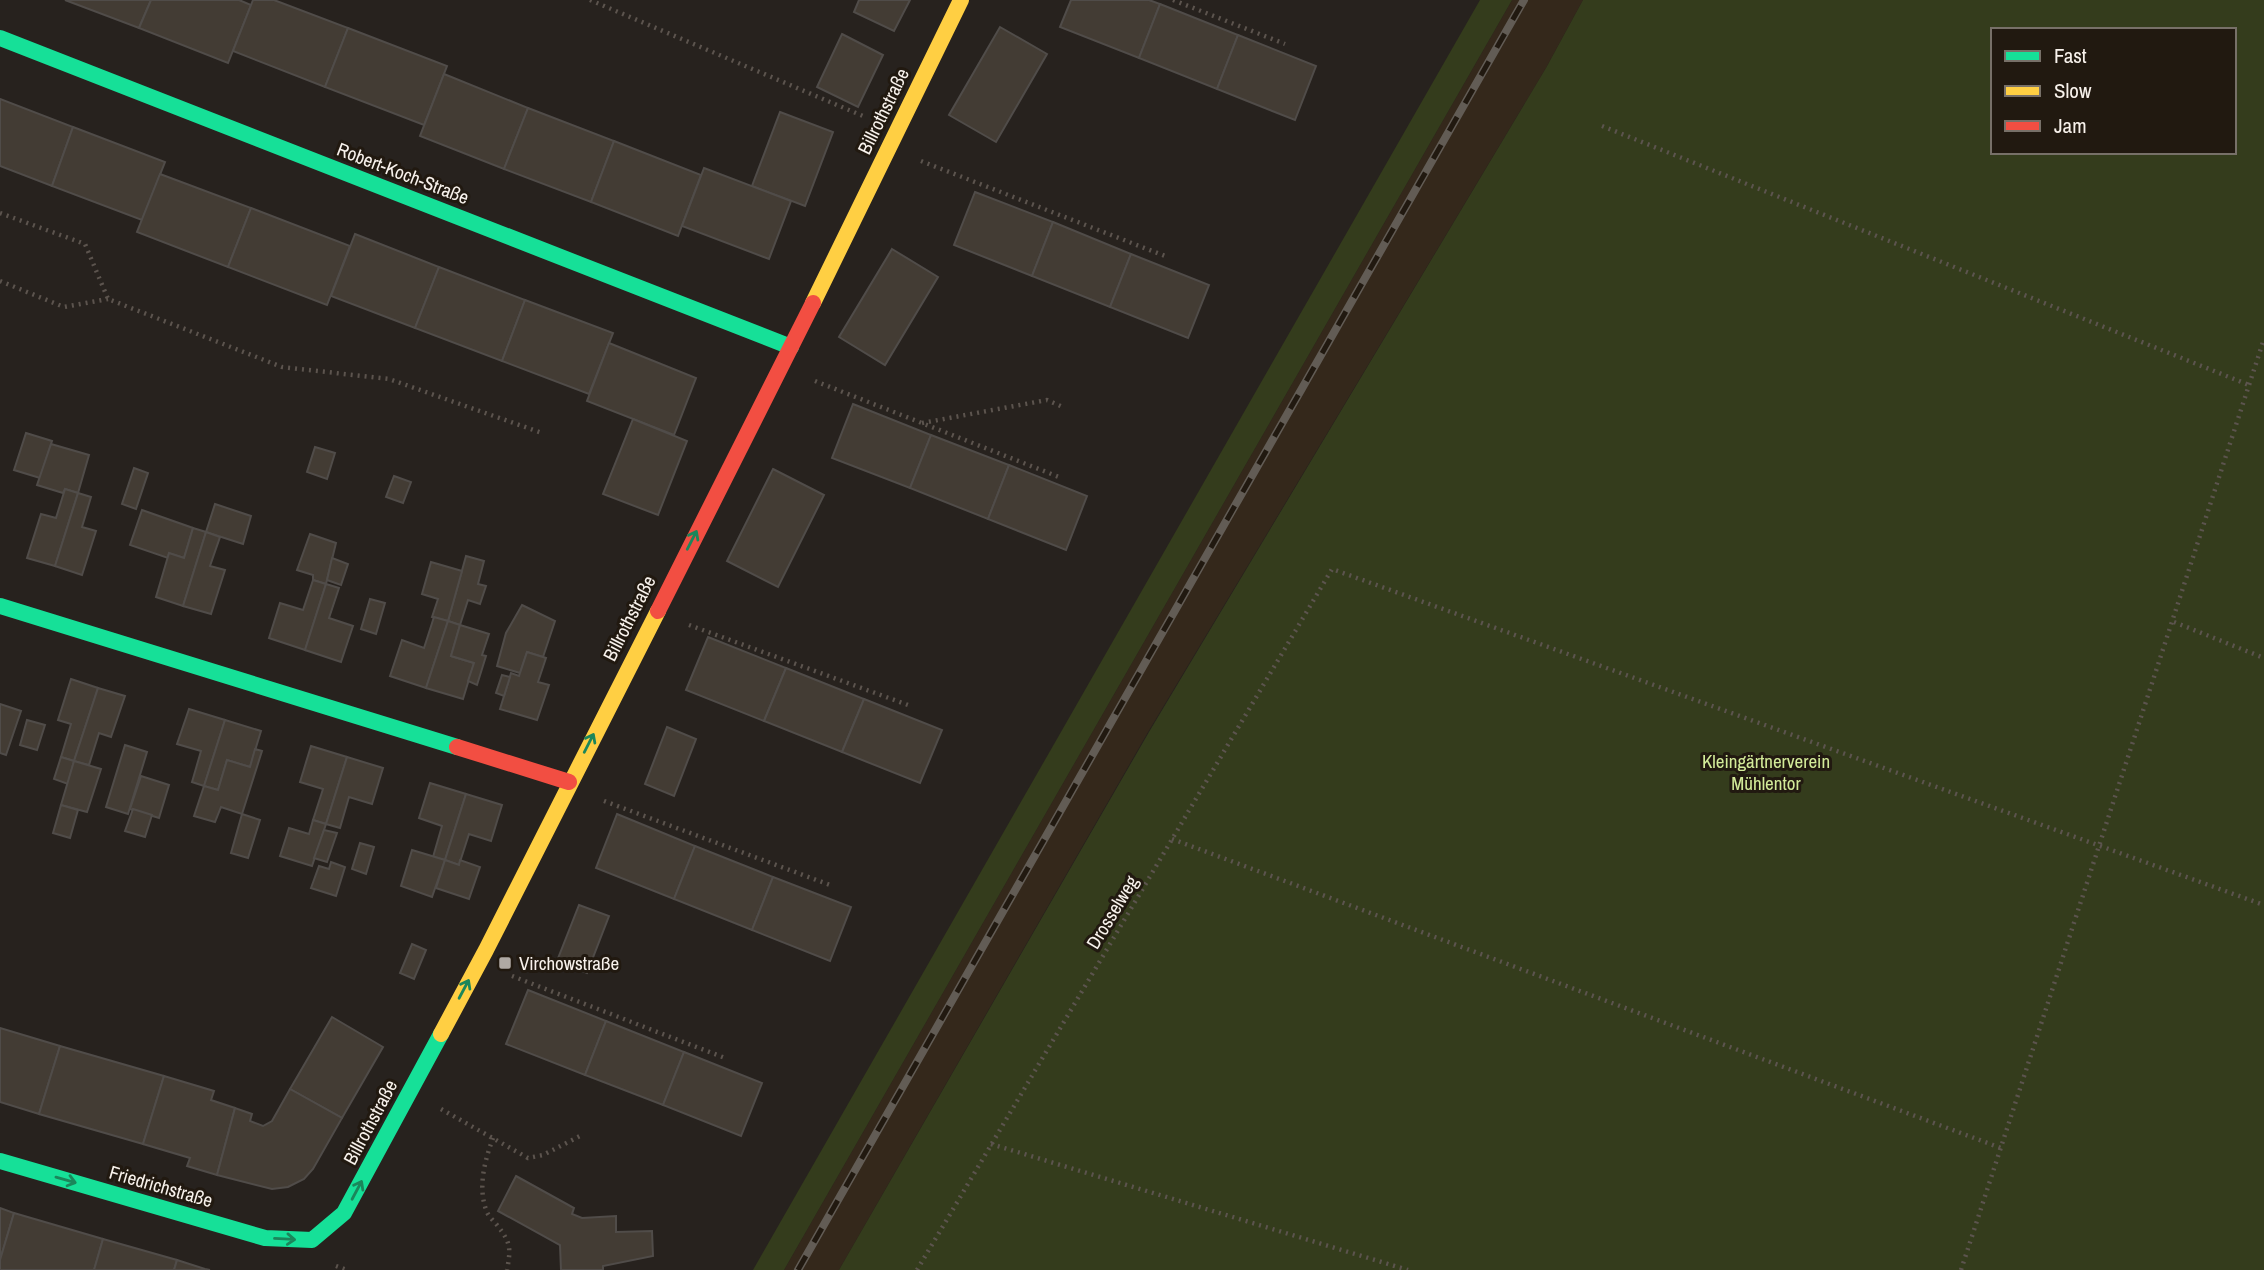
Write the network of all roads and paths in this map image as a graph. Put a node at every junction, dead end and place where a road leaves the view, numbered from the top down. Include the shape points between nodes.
1 (590, 0) edge
2 (961, 0) edge
3 (1173, 0) edge
4 (0, 38) edge
5 (1285, 44) dead end
6 (1602, 126) dead end
7 (897, 130) junction
8 (888, 148) junction
9 (0, 213) edge
10 (1165, 256) dead end
11 (0, 281) edge
12 (108, 299) junction
13 (2264, 340) edge
14 (791, 347) junction
15 (780, 367) junction
16 (2249, 384) junction
17 (1065, 408) dead end
18 (922, 423) junction
19 (542, 433) dead end
20 (1059, 477) dead end
21 (0, 606) edge
22 (656, 613) junction
23 (2174, 622) junction
24 (2264, 658) edge
25 (908, 705) dead end
26 (568, 785) junction
27 (1172, 839) junction
28 (2099, 845) junction
29 (830, 885) dead end
30 (2264, 905) edge
31 (478, 963) junction
32 (725, 1058) dead end
33 (409, 1092) junction
34 (580, 1136) dead end
35 (493, 1138) junction
36 (990, 1143) junction
37 (2001, 1148) junction
38 (0, 1161) edge
39 (312, 1240) joint
40 (507, 1270) edge
41 (916, 1270) edge
42 (1408, 1270) edge
43 (1961, 1270) edge

1 - 7 path
2 - 7 street, Billrothstraße
3 - 5 path
4 - 14 street, Robert-Koch-Straße
6 - 16 path
7 - 8 street, Billrothstraße
8 - 10 path
8 - 14 street, Billrothstraße
9 - 12 path via 85,244
11 - 12 path via 64,307
12 - 19 path via 282,367 388,379
13 - 16 path
14 - 15 street, Billrothstraße
15 - 18 path
22 -> 15 street, Billrothstraße
16 - 23 path
17 - 18 path via 1047,400
18 - 20 path
21 - 26 street
22 - 25 path
26 -> 22 street, Billrothstraße
23 - 24 path
23 - 28 path
26 - 29 path
26 - 31 street, Billrothstraße
27 - 28 path, Drosselweg via 1332,569
27 - 36 path, Drosselweg
27 - 37 path
28 - 30 path
28 - 37 path
31 - 32 path
33 -> 31 street, Billrothstraße
33 - 35 path
39 -> 33 street, Billrothstraße via 344,1213
34 - 35 path via 528,1158
35 - 40 path via 482,1192 488,1213 511,1249
36 - 41 path, Drosselweg
36 - 42 path
37 - 43 path
38 -> 39 street, Friedrichstraße via 265,1238

